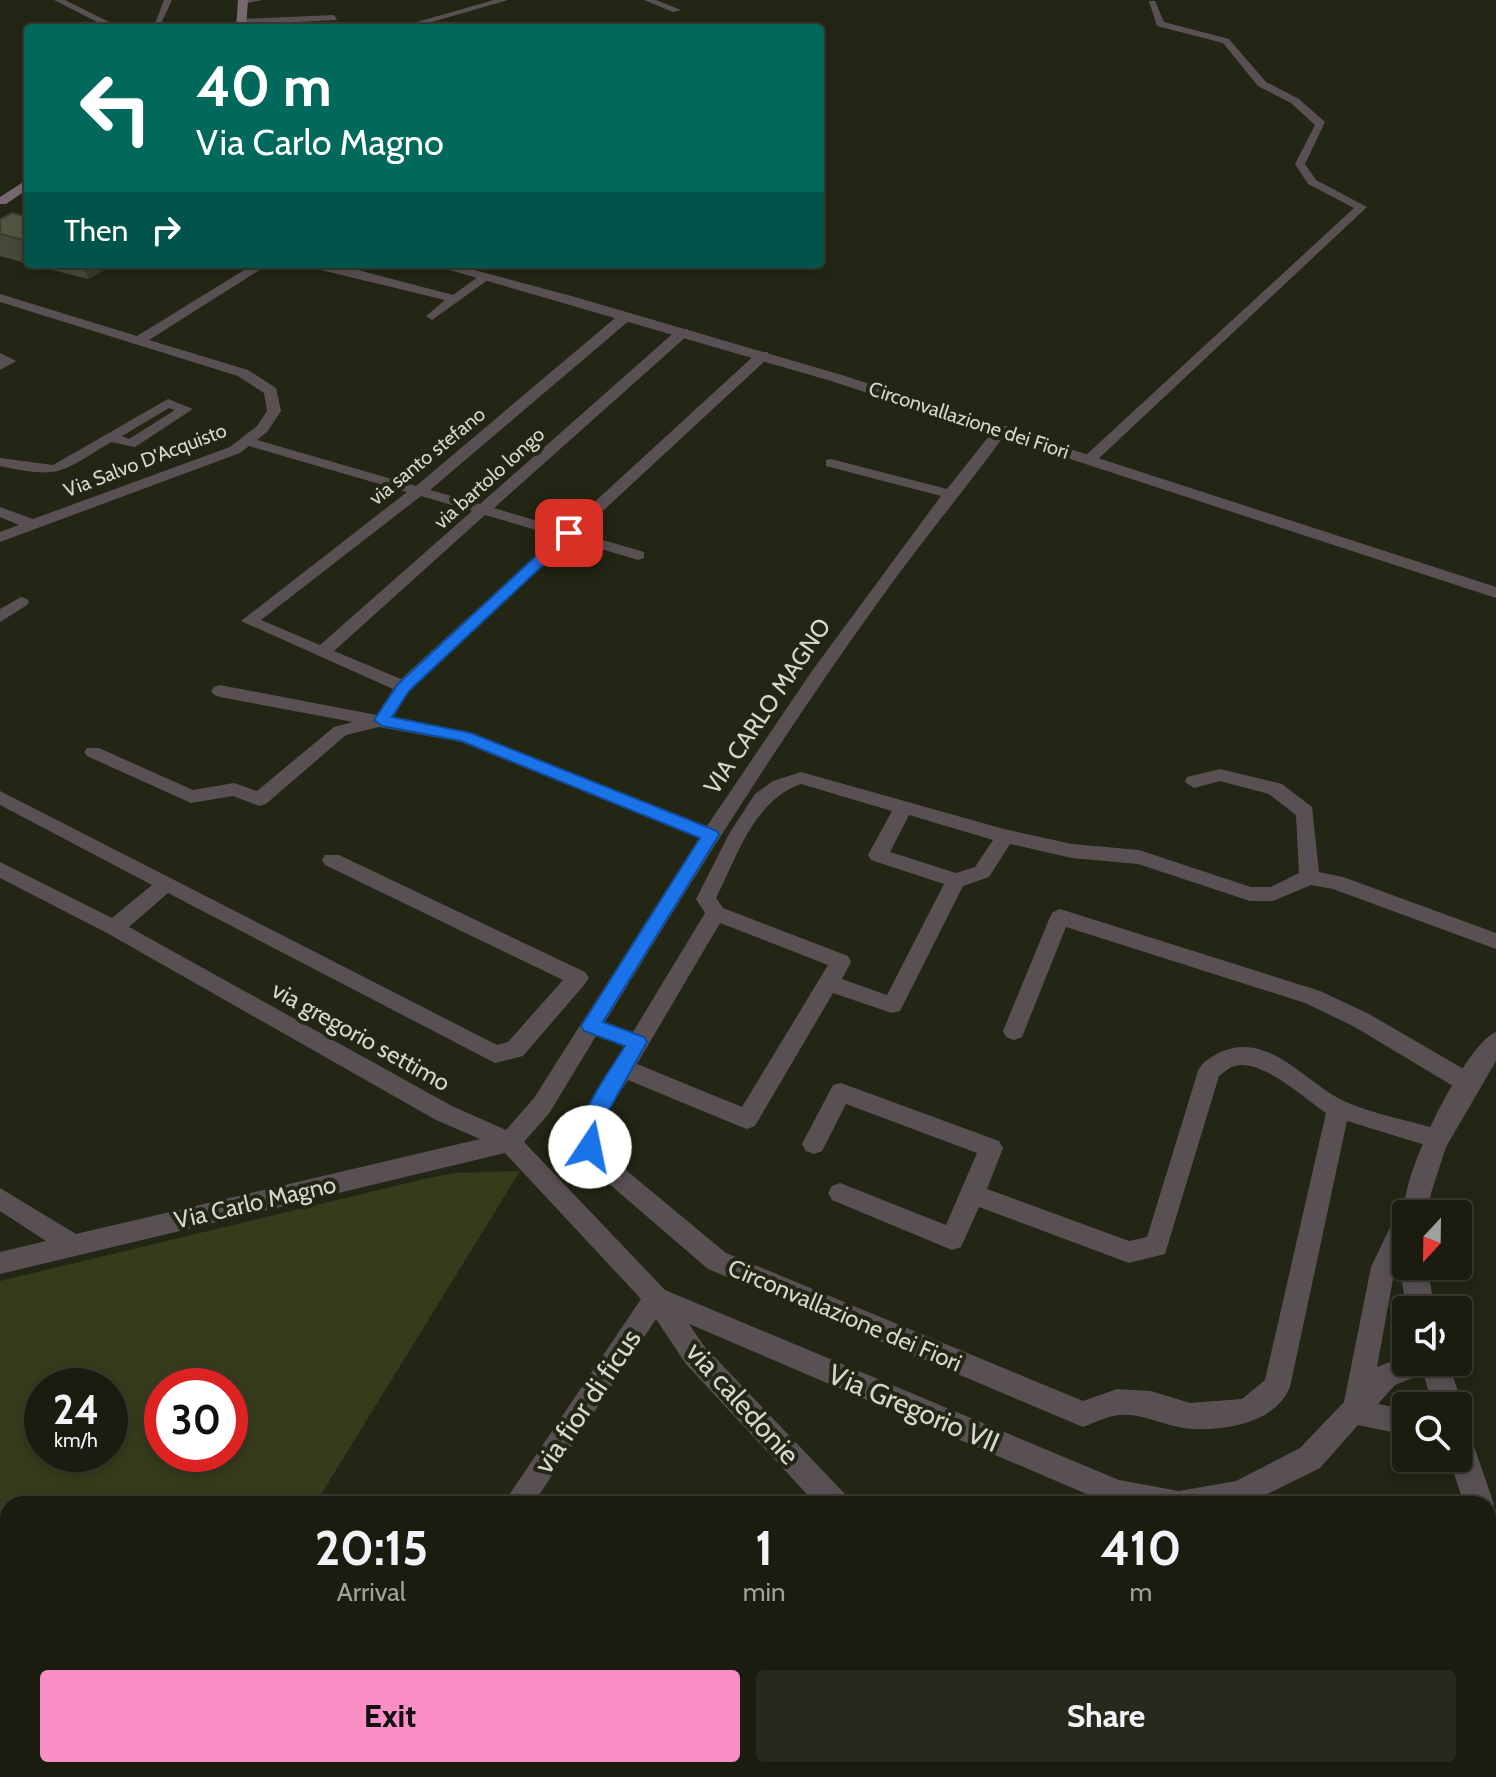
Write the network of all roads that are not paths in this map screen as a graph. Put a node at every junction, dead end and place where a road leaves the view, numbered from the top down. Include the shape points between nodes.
1 (58, 0) edge
2 (168, 0) edge
3 (243, 0) edge
4 (258, 0) edge
5 (504, 0) edge
6 (648, 0) edge
7 (1152, 3) dead end
8 (676, 10) dead end
9 (334, 18) dead end
10 (108, 24) edge
11 (158, 24) edge
12 (241, 24) edge
13 (264, 24) edge
14 (416, 24) edge
15 (24, 186) edge
16 (24, 192) edge
17 (1, 202) edge
18 (257, 268) edge
19 (329, 268) edge
20 (451, 268) edge
21 (486, 277) junction
22 (455, 299) junction
23 (4, 302) edge
24 (432, 316) dead end
25 (626, 316) junction
26 (683, 332) junction
27 (138, 341) junction
28 (763, 355) junction
29 (0, 357) edge
30 (0, 366) edge
31 (1002, 429) junction
32 (110, 437) dead end
33 (247, 441) junction
34 (1090, 459) junction
35 (0, 462) edge
36 (831, 463) dead end
37 (22, 467) junction
38 (0, 481) edge
39 (420, 490) junction
40 (950, 494) junction
41 (486, 509) junction
42 (0, 512) edge
43 (31, 524) junction
44 (569, 533) junction
45 (0, 537) edge
46 (638, 555) dead end
47 (1496, 593) edge
48 (21, 602) dead end
49 (0, 617) edge
50 (321, 653) junction
51 (403, 687) junction
52 (220, 691) dead end
53 (382, 720) junction
54 (93, 752) dead end
55 (1194, 782) dead end
56 (0, 797) edge
57 (728, 807) junction
58 (904, 807) junction
59 (753, 813) junction
60 (710, 835) junction
61 (1004, 836) junction
62 (332, 860) dead end
63 (0, 869) edge
64 (1309, 877) junction
65 (956, 880) junction
66 (166, 884) junction
67 (716, 913) junction
68 (114, 928) junction
69 (1496, 941) edge
70 (578, 978) junction
71 (829, 983) junction
72 (612, 992) junction
73 (591, 1026) junction
74 (1014, 1031) dead end
75 (637, 1042) junction
76 (1496, 1042) edge
77 (622, 1068) junction
78 (1466, 1082) junction
79 (1338, 1109) junction
80 (1438, 1139) junction
81 (510, 1142) junction
82 (814, 1144) dead end
83 (840, 1193) dead end
84 (973, 1194) junction
85 (0, 1198) edge
86 (1417, 1200) edge
87 (72, 1245) junction
88 (1392, 1250) edge
89 (0, 1263) edge
90 (656, 1298) junction
91 (1392, 1374) edge
92 (1355, 1412) junction
93 (1392, 1419) edge
94 (1468, 1472) edge
95 (522, 1496) edge
96 (827, 1496) edge
97 (1131, 1496) edge
98 (1247, 1496) edge
99 (1476, 1496) edge

1 - 10 street
2 - 11 street
3 - 4 street
3 - 12 main road
5 - 14 street
6 - 8 street
7 - 34 street via 1160,24 1226,41 1262,84 1295,101 1321,124 1300,164 1312,182 1361,207
9 - 13 street
15 - 17 main road
16 - 17 main road
18 - 27 street
19 - 22 street
20 - 21 street, Circonvallazione dei Fiori
21 - 22 street
21 - 25 street, Circonvallazione dei Fiori
22 - 24 street
23 - 27 street, Via Salvo D'Acquisto
25 - 26 street, Circonvallazione dei Fiori
25 - 39 street, via santo stefano
26 - 28 street, Circonvallazione dei Fiori
26 - 41 street, via bartolo longo
27 - 33 street, Via Salvo D'Acquisto via 243,373 271,391 274,411
28 - 31 street, Circonvallazione dei Fiori
28 - 44 street
29 - 30 street via 9,361
31 - 34 street, Circonvallazione dei Fiori
31 - 40 street, VIA CARLO MAGNO
32 - 37 street via 56,469
33 - 39 street
33 - 43 street, Via Salvo D'Acquisto via 235,450
34 - 47 street, Circonvallazione dei Fiori
35 - 37 street
36 - 40 street
37 - 38 street
39 - 41 street
39 - 50 street, via santo stefano via 249,621
40 - 57 street, VIA CARLO MAGNO via 860,612
41 - 44 street
41 - 50 street, via bartolo longo
42 - 43 street
43 - 45 street, Via Salvo D'Acquisto
44 - 46 street
44 - 51 street
48 - 49 street
50 - 51 street
51 - 53 street
52 - 53 street
53 - 54 street via 340,731 259,799 234,789 191,797
53 - 60 street via 465,737
55 - 64 street via 1220,775 1275,789 1305,812
56 - 66 street
57 - 59 street
57 - 60 street, VIA CARLO MAGNO
58 - 59 street, Circonvallazione dei Fiori via 801,778 779,785
58 - 61 street, Circonvallazione dei Fiori
58 - 65 street via 878,855
59 - 67 street, Circonvallazione dei Fiori via 706,899
60 - 72 street, VIA CARLO MAGNO
61 - 64 street, Circonvallazione dei Fiori via 1072,851 1139,857 1250,894 1273,894
61 - 65 street via 987,870 974,879
62 - 70 street
63 - 68 street, via gregorio settimo
64 - 69 street
65 - 71 street via 892,1005
66 - 68 street
66 - 70 street via 495,1054 515,1050
67 - 71 street via 841,962
67 - 75 street, Circonvallazione dei Fiori
68 - 81 street, via gregorio settimo via 444,1113
70 - 72 street
71 - 77 street via 747,1119
72 - 73 street, VIA CARLO MAGNO
73 - 75 street
73 - 81 street, VIA CARLO MAGNO via 542,1105
74 - 78 street via 1060,917 1312,997
75 - 77 street, Circonvallazione dei Fiori
76 - 78 street
77 - 79 street, Circonvallazione dei Fiori via 590,1123 590,1147 601,1163 717,1261 1083,1414 1117,1402 1151,1404 1190,1416 1247,1411 1277,1387
78 - 80 street
79 - 80 street
79 - 84 street via 1286,1071 1253,1058 1231,1056 1209,1071 1156,1246 1129,1252
80 - 86 street
81 - 87 street, Via Carlo Magno
81 - 90 street, via gregorio settimo
82 - 84 street via 841,1092 991,1148
83 - 84 street via 952,1239
85 - 87 street
87 - 89 street, Via Carlo Magno
88 - 92 street via 1383,1267
90 - 95 street, via fior di ficus
90 - 96 street, via caledonie via 695,1355
90 - 97 street, Via Gregorio VII
91 - 92 street, Via Gregorio VII
92 - 93 street
92 - 98 street, Via Gregorio VII via 1310,1458
94 - 99 street

